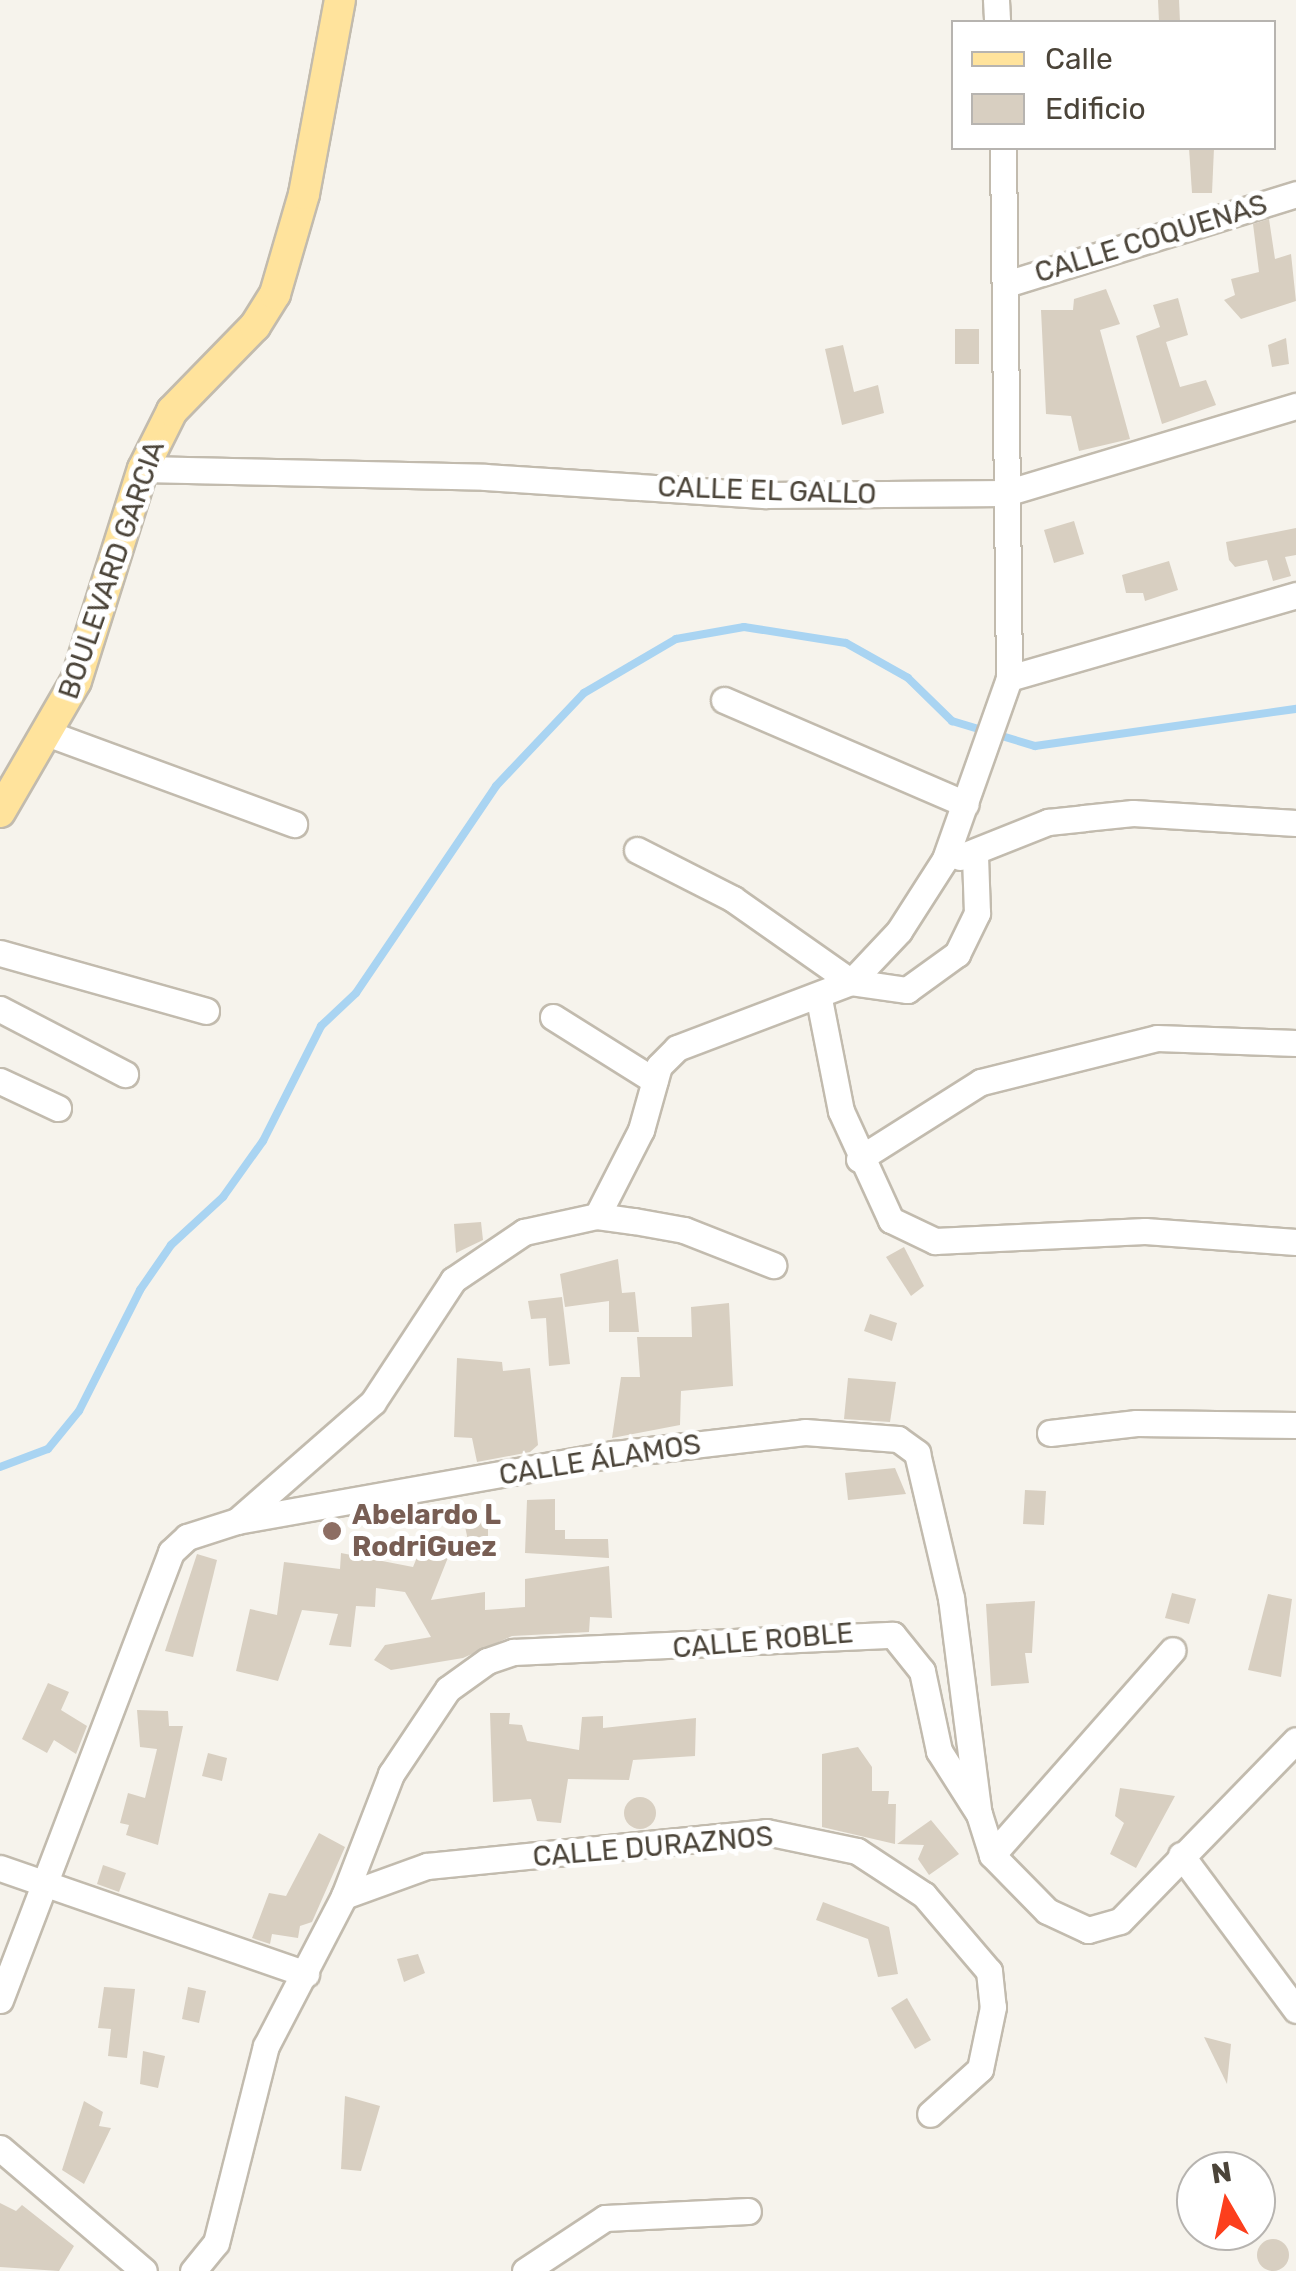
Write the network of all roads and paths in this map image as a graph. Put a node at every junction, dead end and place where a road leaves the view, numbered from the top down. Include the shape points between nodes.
1 (340, 0) edge
2 (1003, 150) edge
3 (1296, 194) edge
4 (1006, 284) junction
5 (1296, 406) edge
6 (142, 469) junction
7 (1006, 494) junction
8 (1296, 594) edge
9 (1009, 678) junction
10 (724, 700) dead end
11 (52, 734) junction
12 (966, 804) junction
13 (0, 812) edge
14 (1296, 823) edge
15 (294, 824) dead end
16 (636, 850) dead end
17 (976, 855) junction
18 (945, 859) junction
19 (0, 953) edge
20 (851, 982) junction
21 (820, 999) junction
22 (0, 1009) edge
23 (206, 1011) dead end
24 (553, 1016) dead end
25 (1296, 1043) edge
26 (125, 1074) dead end
27 (0, 1081) edge
28 (655, 1081) junction
29 (58, 1108) dead end
30 (859, 1159) junction
31 (597, 1216) junction
32 (1296, 1242) edge
33 (773, 1265) dead end
34 (1296, 1425) edge
35 (1050, 1433) dead end
36 (237, 1521) junction
37 (1173, 1650) dead end
38 (1296, 1740) edge
39 (979, 1814) junction
40 (992, 1854) junction
41 (1181, 1854) junction
42 (0, 1868) edge
43 (43, 1888) junction
44 (344, 1896) junction
45 (306, 1974) junction
46 (0, 2000) edge
47 (1296, 2010) edge
48 (930, 2114) dead end
49 (0, 2148) edge
50 (748, 2211) dead end
51 (126, 2266) edge
52 (193, 2271) edge
53 (525, 2271) edge

1 - 6 main road, BOULEVARD GARCIA via 304,194 274,294 255,326 172,411
2 - 4 street
3 - 4 street, CALLE COQUENAS
4 - 7 street
5 - 7 street, CALLE EL GALLO
6 - 7 street, CALLE EL GALLO via 766,495
6 - 11 main road, BOULEVARD GARCIA
7 - 9 street
8 - 9 street
9 - 12 street
10 - 12 street
11 - 13 main road, BOULEVARD GARCIA
11 - 15 street
12 - 18 street
14 - 17 street via 1133,813 1048,822
16 - 20 street via 733,899
17 - 18 street
17 - 20 street via 976,912 958,954 907,990
18 - 20 street via 900,931
19 - 23 street
20 - 21 street
21 - 28 street via 677,1048
21 - 30 street via 824,1042
22 - 26 street
24 - 28 street
25 - 30 street via 1158,1038 981,1082
27 - 29 street
28 - 31 street via 641,1130
30 - 32 street via 891,1220 935,1241 1144,1231
31 - 33 street via 684,1230
31 - 36 street via 524,1232 484,1253 430,1308 373,1402
34 - 35 street via 1136,1424
36 - 39 street, CALLE ÁLAMOS via 615,1454 805,1432 898,1438 917,1454 951,1598
36 - 43 street, CALLE ÁLAMOS via 186,1536 162,1574
37 - 40 street
38 - 41 street
39 - 40 street, CALLE ROBLE
39 - 44 street, CALLE ROBLE via 939,1751 922,1671 893,1635 513,1652 487,1660 448,1689 412,1740
40 - 41 street, CALLE ROBLE via 1047,1912 1088,1930 1120,1920
41 - 47 street
42 - 43 street
43 - 45 street
43 - 46 street
44 - 45 street
44 - 48 street, CALLE DURAZNOS via 427,1866 748,1834 857,1851 924,1895 989,1971 993,2007 980,2069
45 - 52 street via 266,2046 216,2242
49 - 51 street
50 - 53 street via 605,2218

